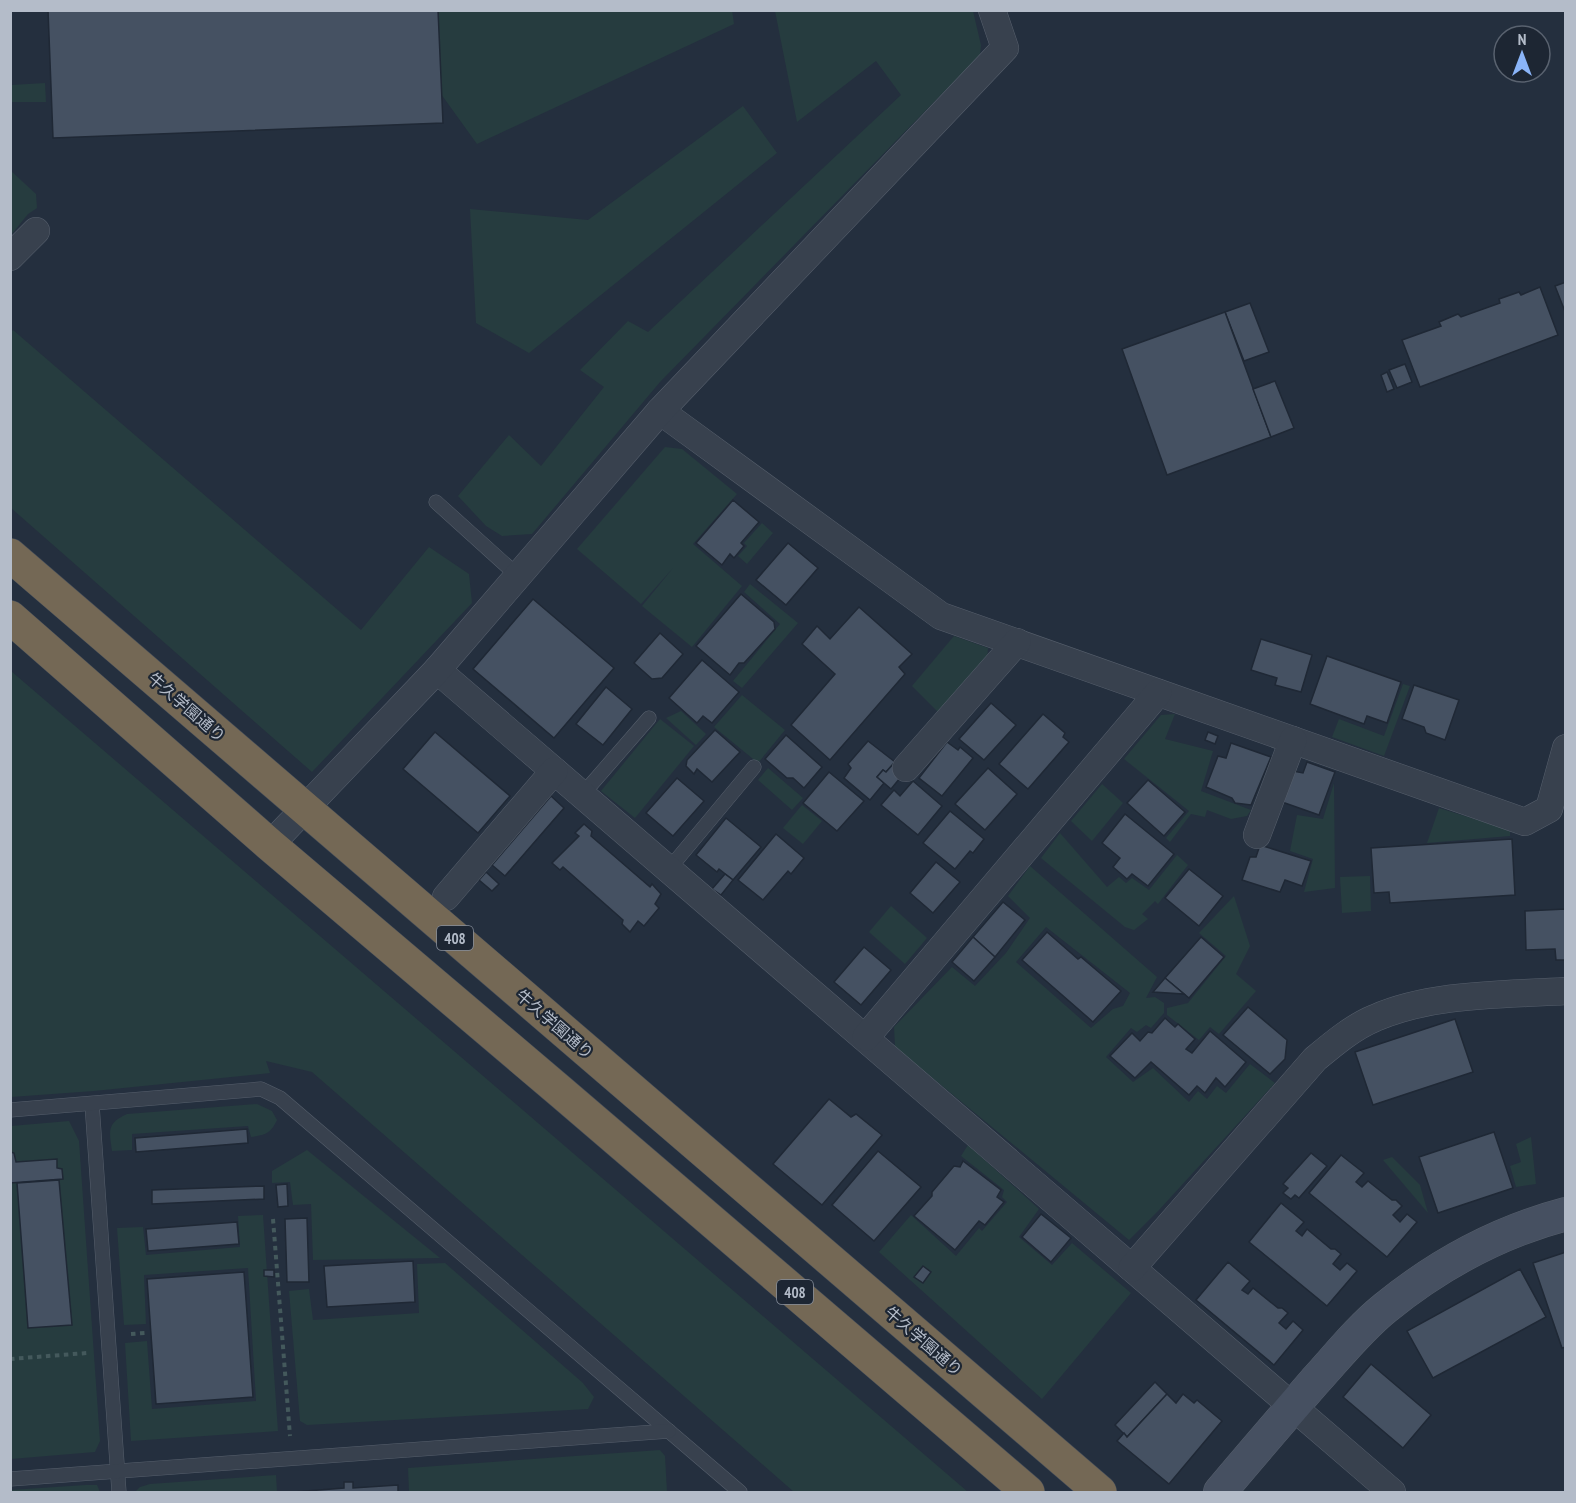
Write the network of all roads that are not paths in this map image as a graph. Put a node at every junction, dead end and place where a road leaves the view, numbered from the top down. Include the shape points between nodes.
1 (992, 10) edge
2 (36, 231) dead end
3 (10, 257) edge
4 (660, 411) junction
5 (436, 502) dead end
6 (10, 555) edge
7 (519, 576) junction
8 (10, 617) edge
9 (1017, 642) junction
10 (437, 670) junction
11 (1158, 693) junction
12 (649, 718) dead end
13 (1293, 740) junction
14 (1566, 748) edge
15 (754, 767) dead end
16 (906, 768) dead end
17 (554, 771) junction
18 (582, 795) junction
19 (305, 809) junction
20 (1257, 835) dead end
21 (270, 846) junction
22 (669, 869) junction
23 (446, 897) dead end
24 (1566, 991) edge
25 (866, 1037) junction
26 (92, 1104) junction
27 (10, 1110) edge
28 (1566, 1214) edge
29 (1132, 1268) junction
30 (1292, 1408) junction
31 (669, 1431) junction
32 (117, 1471) junction
33 (10, 1479) edge
34 (119, 1492) edge
35 (740, 1492) edge
36 (1028, 1492) edge
37 (1100, 1492) edge
38 (1220, 1492) edge
39 (1392, 1492) edge

1 - 4 street via 1005,48
2 - 3 street
4 - 7 street
4 - 9 street via 941,616
5 - 7 lane
6 - 19 highway, 牛久学園通り / 408
7 - 10 street
8 - 21 highway, 408
9 - 11 street
9 - 16 street
10 - 17 street
10 - 19 street
11 - 13 street
11 - 25 street
12 - 18 lane
13 - 14 street via 1525,822 1549,809
13 - 20 street
15 - 22 lane
17 - 18 street
17 - 23 street
18 - 22 street
19 - 21 street
19 - 37 highway, 牛久学園通り / 408
21 - 36 highway, 408
22 - 25 street
24 - 29 street via 1433,1001 1373,1018 1342,1037 1314,1059
25 - 29 street
26 - 27 lane
26 - 31 lane via 261,1089 280,1098
26 - 32 lane
28 - 30 street via 1485,1242 1433,1271 1383,1310
29 - 30 street
30 - 38 street
30 - 39 street
31 - 32 lane
31 - 35 lane
32 - 33 lane
32 - 34 lane

